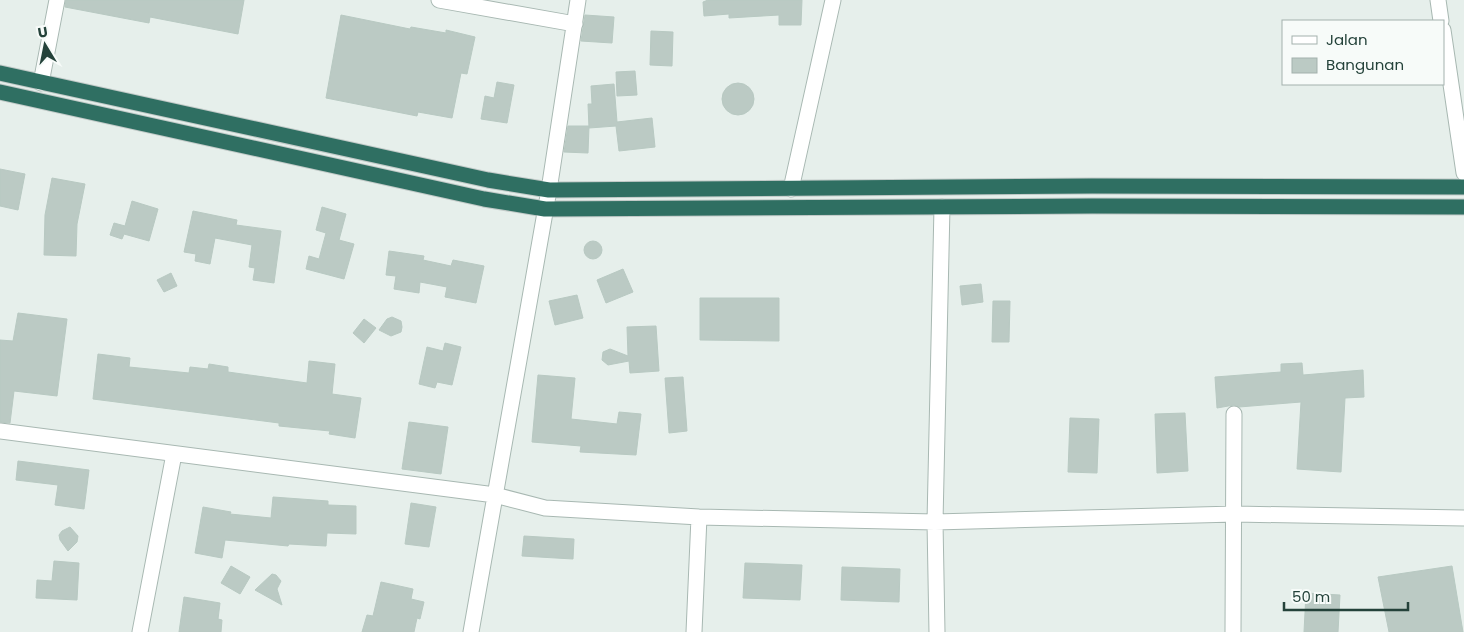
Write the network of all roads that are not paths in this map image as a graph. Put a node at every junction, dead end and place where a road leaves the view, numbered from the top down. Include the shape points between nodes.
1 (57, 0) edge
2 (439, 0) edge
3 (578, 0) edge
4 (833, 0) edge
5 (1438, 0) edge
6 (1442, 20) edge
7 (575, 24) junction
8 (1444, 38) edge
9 (0, 73) edge
10 (41, 83) junction
11 (0, 92) edge
12 (1463, 182) edge
13 (791, 189) junction
14 (549, 190) junction
15 (1464, 207) edge
16 (942, 208) junction
17 (545, 210) junction
18 (1234, 414) dead end
19 (0, 431) edge
20 (174, 454) junction
21 (495, 495) junction
22 (1235, 514) junction
23 (698, 517) junction
24 (1464, 518) edge
25 (935, 522) junction
26 (140, 632) edge
27 (471, 632) edge
28 (694, 632) edge
29 (938, 632) edge
30 (1233, 632) edge

1 - 10 street
2 - 7 street
3 - 7 street
4 - 13 street
5 - 6 street
7 - 14 street
8 - 12 street
9 - 10 highway
10 - 14 highway via 488,180
11 - 17 highway
12 - 13 highway
12 - 15 street
13 - 14 highway
14 - 17 street
15 - 16 highway
16 - 17 highway
16 - 25 street
17 - 21 street
18 - 22 street
19 - 20 street
20 - 21 street
20 - 26 street
21 - 23 street via 545,508
21 - 27 street
22 - 24 street
22 - 25 street
22 - 30 street
23 - 25 street
23 - 28 street
25 - 29 street

